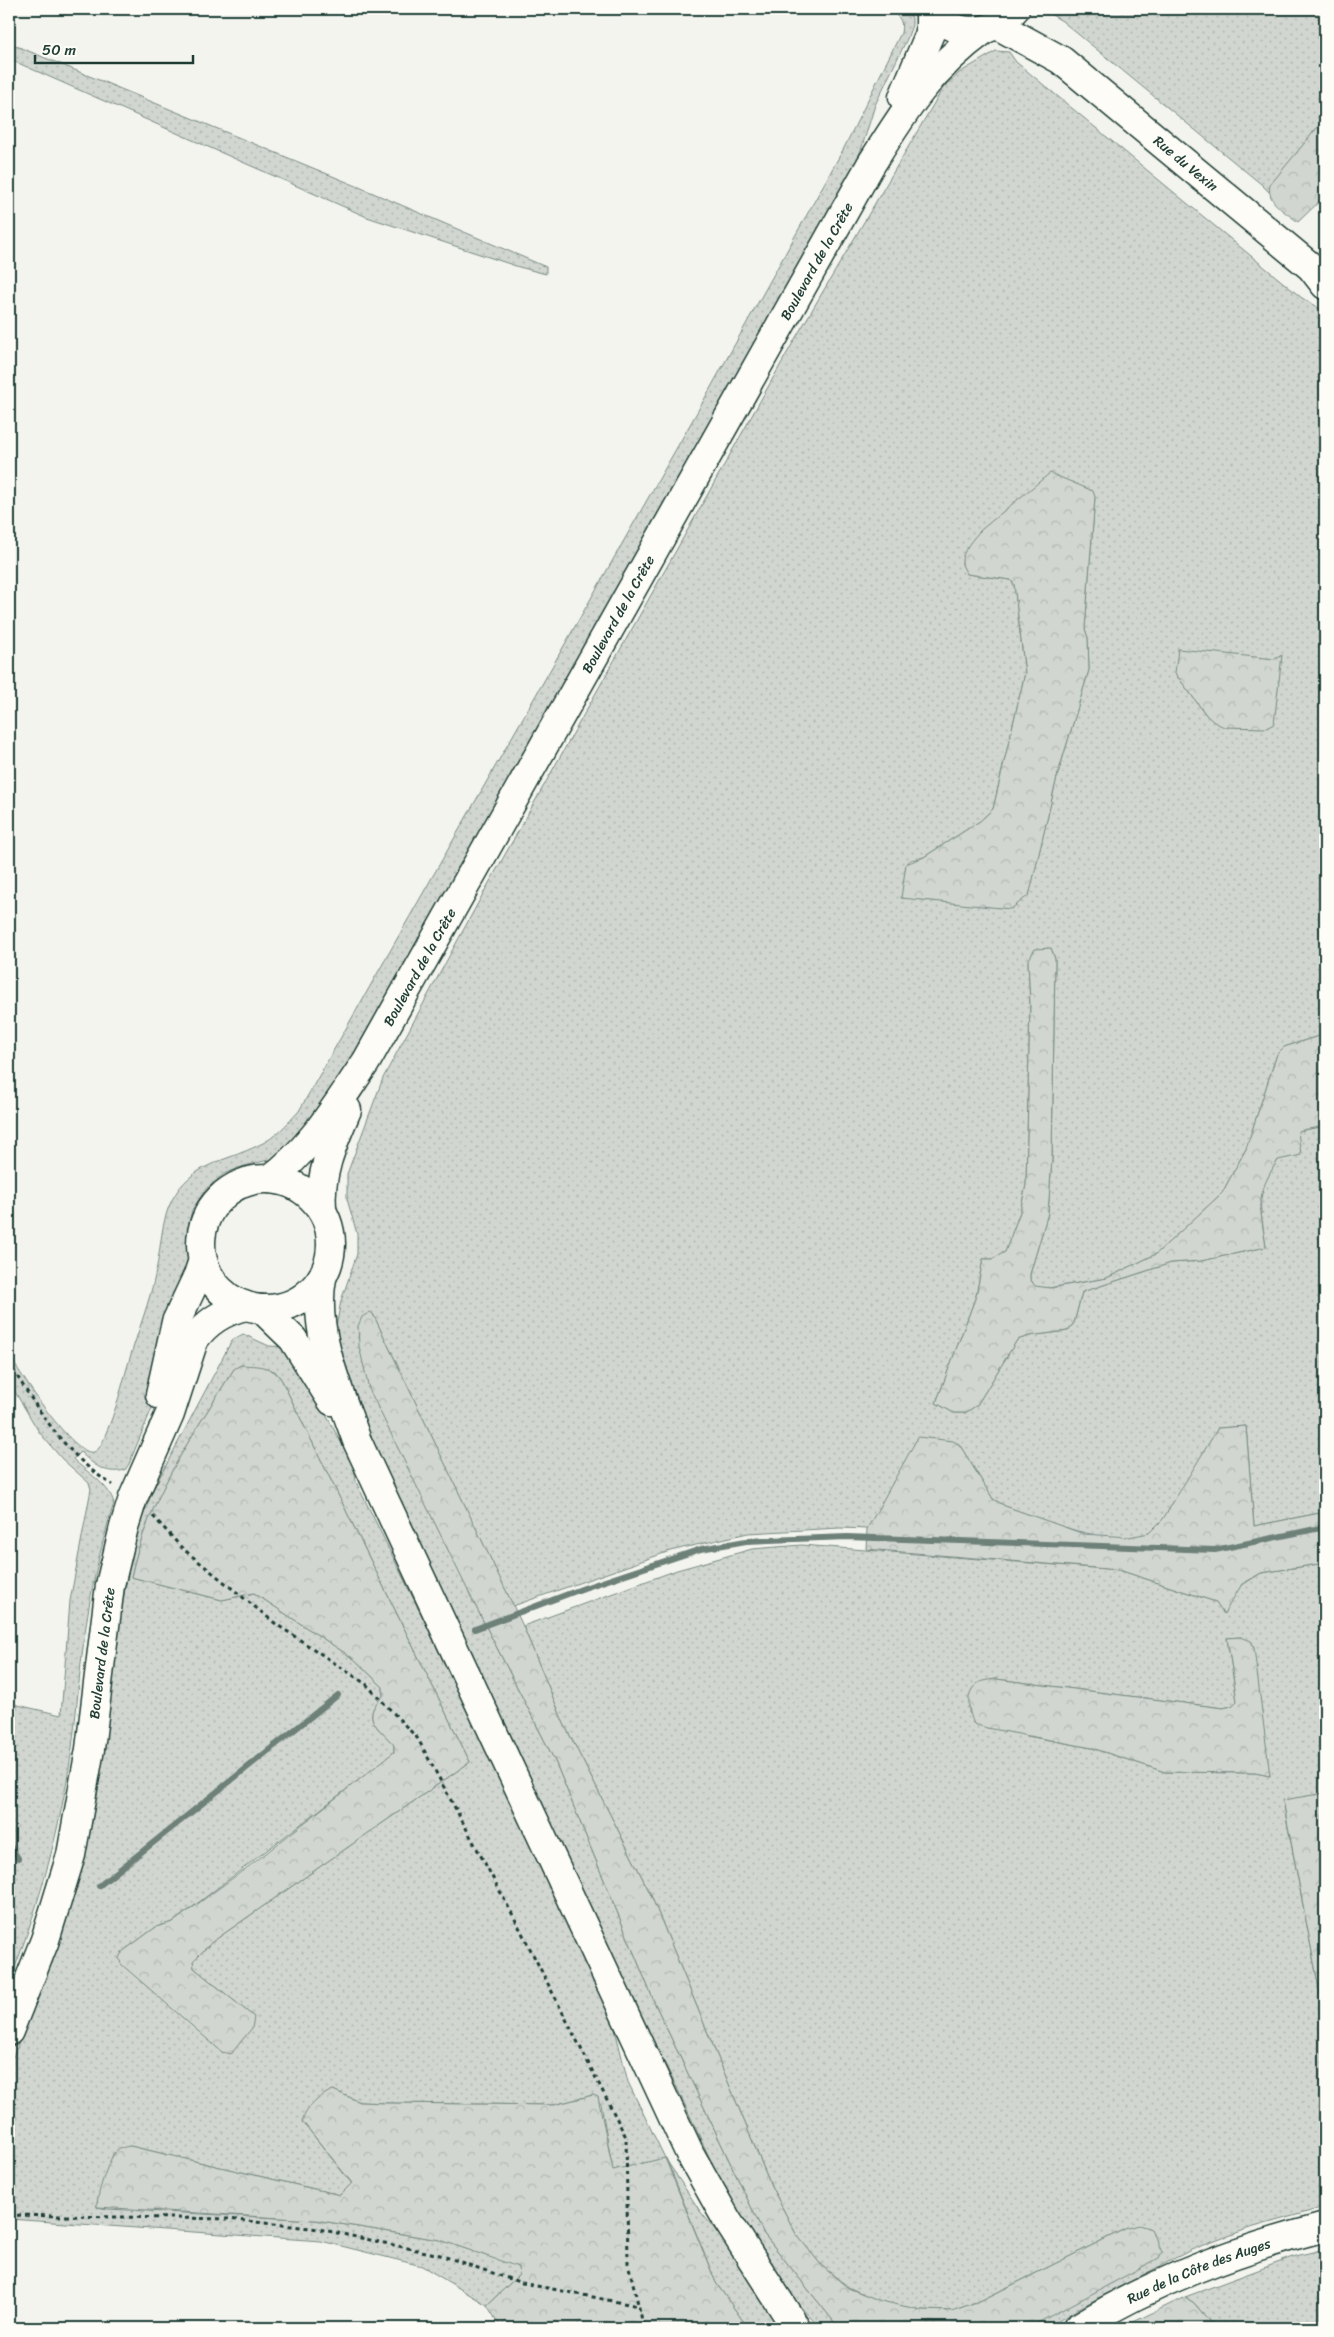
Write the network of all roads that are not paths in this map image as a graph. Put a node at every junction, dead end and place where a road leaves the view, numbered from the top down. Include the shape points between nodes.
1 (930, 9) edge
2 (1025, 9) edge
3 (998, 21) edge
4 (1061, 60) junction
5 (870, 166) junction
6 (1321, 276) edge
7 (366, 1062) junction
8 (270, 1179) junction
9 (322, 1209) junction
10 (203, 1260) junction
11 (322, 1278) junction
12 (254, 1308) junction
13 (357, 1440) junction
14 (129, 1495) junction
15 (9, 2000) edge
16 (9, 2031) edge
17 (1315, 2230) edge
18 (780, 2301) junction
19 (796, 2328) edge
20 (804, 2328) edge
21 (1078, 2328) edge

1 - 3 main road, Boulevard de la Crête via 954,28 968,31
1 - 5 main road, Boulevard de la Crête via 930,33 925,48
2 - 4 main road via 1037,31
3 - 4 main road
3 - 5 main road, Boulevard de la Crête via 957,50 927,82 902,114
4 - 6 main road, Rue du Vexin
5 - 7 main road, Boulevard de la Crête
7 - 8 main road, Boulevard de la Crête via 313,1139
7 - 9 main road, Boulevard de la Crête via 327,1159 322,1178
8 - 9 main road via 300,1188
8 - 10 main road via 238,1185 216,1203 203,1227
9 - 11 main road via 328,1222 332,1250
10 - 12 main road via 214,1284 229,1297
10 - 14 main road, Boulevard de la Crête via 176,1322 157,1409
11 - 12 main road via 303,1298 290,1305
11 - 13 main road via 319,1302 321,1328
12 - 13 main road via 293,1339
12 - 14 main road, Boulevard de la Crête via 214,1318 194,1340 170,1414
13 - 18 main road via 690,2154 727,2220
14 - 15 main road, Boulevard de la Crête via 109,1540 101,1578 67,1814 43,1910
14 - 16 main road, Boulevard de la Crête via 110,1585 90,1749 71,1856 45,1940
17 - 21 main road, Rue de la Côte des Auges via 1181,2273 1124,2300
18 - 19 main road
18 - 20 main road

